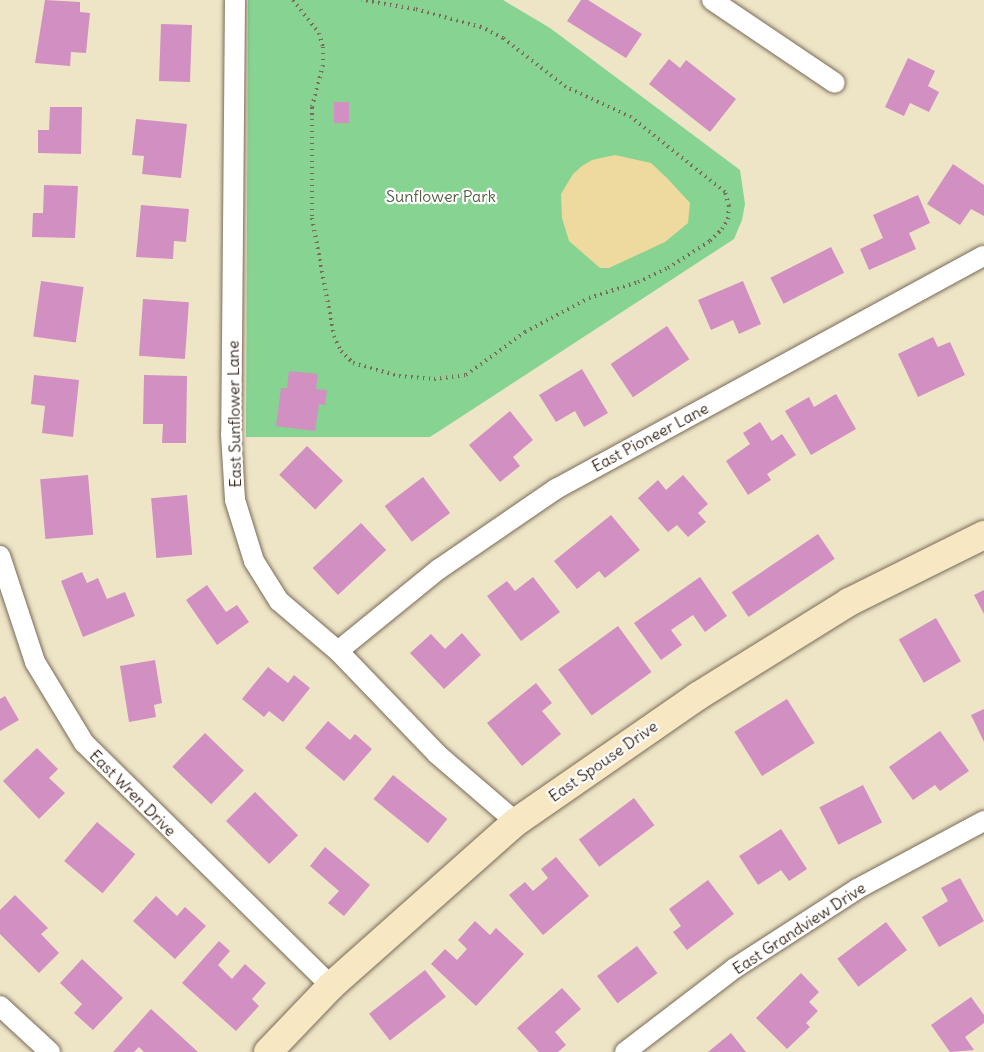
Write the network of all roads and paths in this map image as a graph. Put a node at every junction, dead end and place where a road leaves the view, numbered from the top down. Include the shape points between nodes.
1 (235, 0) edge
2 (293, 0) edge
3 (362, 0) edge
4 (712, 0) edge
5 (836, 83) dead end
6 (984, 256) edge
7 (984, 535) edge
8 (0, 556) edge
9 (338, 651) junction
10 (984, 821) edge
11 (516, 822) junction
12 (331, 986) junction
13 (0, 1006) edge
14 (50, 1052) edge
15 (268, 1052) edge
16 (625, 1052) edge

1 - 9 street, East Sunflower Lane via 231,434 235,501 254,561 279,601
2 - 3 path via 319,33 323,47 323,65 312,107 312,218 334,336 353,363 399,376 434,379 466,375 525,332 589,298 668,268 722,229 728,219 725,192 631,117 566,87 503,38 481,27
4 - 5 street
6 - 9 street, East Pioneer Lane via 556,489 439,569
7 - 11 main road, East Spouse Drive via 849,602 698,696
8 - 12 street, East Wren Drive via 35,662 84,743
9 - 11 street, East Sunflower Lane via 437,754
10 - 16 street, East Grandview Drive via 857,889 735,968
11 - 12 main road, East Spouse Drive
12 - 15 main road, East Spouse Drive
13 - 14 street

